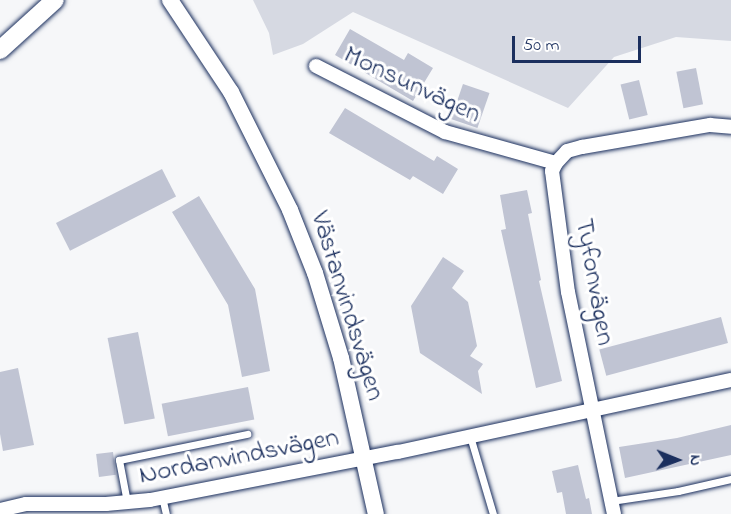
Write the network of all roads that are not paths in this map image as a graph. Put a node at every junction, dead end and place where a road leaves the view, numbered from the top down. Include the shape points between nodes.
1 (55, 0) edge
2 (170, 0) edge
3 (0, 50) edge
4 (316, 66) dead end
5 (731, 127) edge
6 (556, 163) junction
7 (731, 380) edge
8 (593, 410) junction
9 (247, 434) dead end
10 (470, 436) junction
11 (364, 458) junction
12 (731, 479) edge
13 (162, 497) junction
14 (127, 502) junction
15 (612, 507) edge
16 (0, 510) edge
17 (166, 514) edge
18 (376, 514) edge
19 (493, 514) edge

1 - 3 main road
2 - 11 street, Västanvindsvägen via 231,92 290,210 338,348
4 - 6 street, Monsunvägen via 445,132
5 - 6 street via 710,125 582,147 567,151
6 - 8 street, Tyfonvägen via 552,171 568,292
7 - 8 street, Nordanvindsvägen
8 - 10 street, Nordanvindsvägen
8 - 15 street, Tyfonvägen
9 - 14 lane via 119,460
10 - 11 street, Nordanvindsvägen
10 - 19 lane
11 - 13 street, Nordanvindsvägen
11 - 18 street, Västanvindsvägen
12 - 15 lane
13 - 14 street, Nordanvindsvägen
13 - 17 lane
14 - 16 street, Nordanvindsvägen via 26,504

